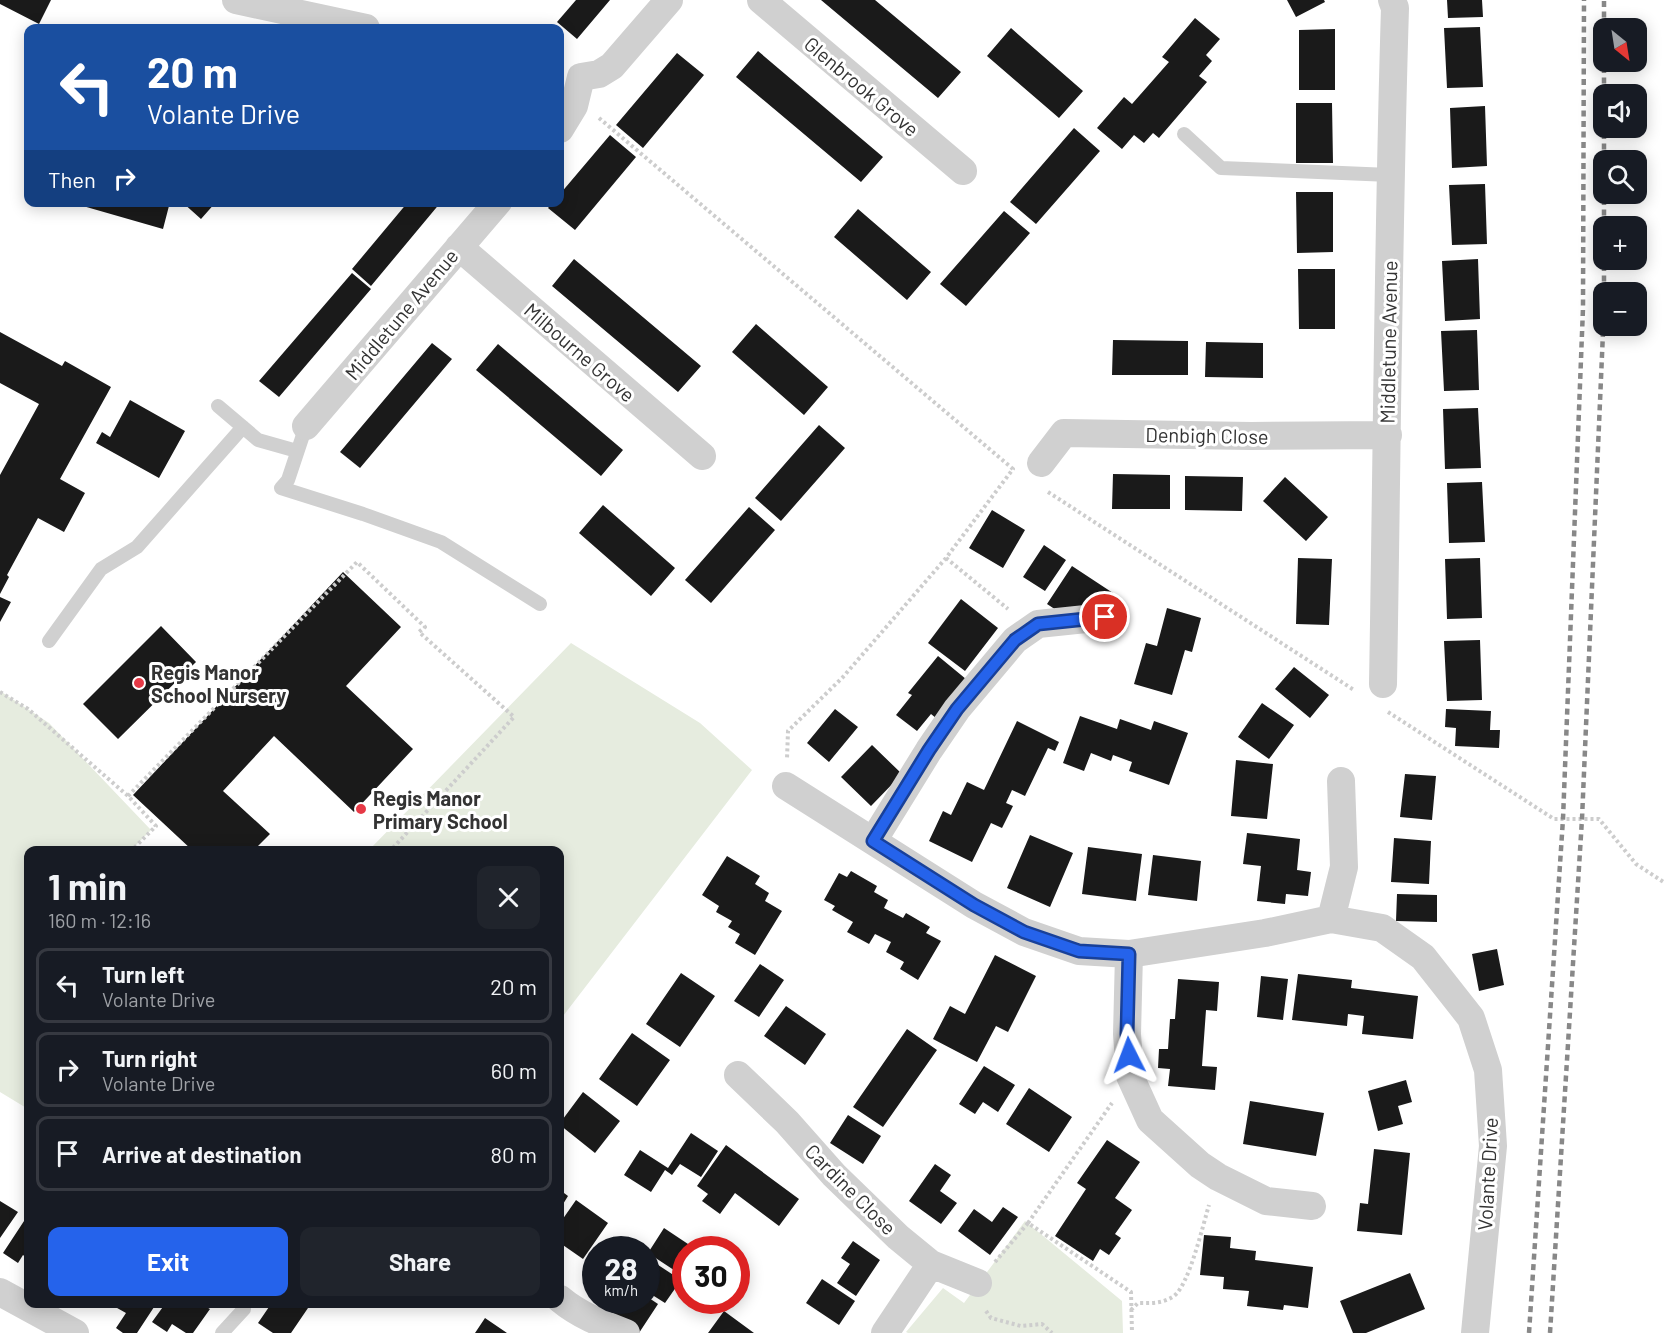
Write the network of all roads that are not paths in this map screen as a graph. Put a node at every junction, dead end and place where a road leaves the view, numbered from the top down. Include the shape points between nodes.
1 (236, 0) edge
2 (669, 0) edge
3 (761, 0) edge
4 (1392, 0) edge
5 (347, 24) edge
6 (570, 75) edge
7 (567, 118) edge
8 (1184, 134) dead end
9 (963, 171) dead end
10 (1390, 175) junction
11 (494, 207) edge
12 (459, 247) junction
13 (218, 406) dead end
14 (243, 427) junction
15 (1388, 435) junction
16 (302, 439) junction
17 (702, 456) dead end
18 (1042, 476) road end
19 (540, 604) dead end
20 (1105, 617) dead end
21 (49, 641) dead end
22 (1377, 696) road end
23 (1341, 781) dead end
24 (786, 786) road end
25 (873, 841) junction
26 (1331, 919) junction
27 (1129, 954) junction
28 (738, 1075) dead end
29 (1312, 1206) dead end
30 (931, 1264) junction
31 (978, 1283) road end
32 (0, 1292) edge
33 (564, 1302) edge
34 (24, 1305) edge
35 (29, 1308) edge
36 (244, 1310) dead end
37 (75, 1333) edge
38 (222, 1333) edge
39 (626, 1333) edge
40 (885, 1333) edge
41 (1475, 1333) edge

1 - 5 street
2 - 6 street via 612,66 599,74
3 - 9 street, Glenbrook Grove
4 - 10 street, Middletune Avenue via 1395,8
6 - 7 street
8 - 10 lane via 1221,168
10 - 15 street, Middletune Avenue
11 - 12 street, Middletune Avenue
12 - 16 street, Middletune Avenue
12 - 17 street, Milbourne Grove
13 - 14 lane
14 - 16 lane via 258,440
14 - 21 lane via 137,547 101,569
15 - 18 street, Denbigh Close via 1064,433
15 - 22 street, Middletune Avenue
16 - 19 lane via 288,480 281,488 441,542
20 - 25 street via 1033,626 1015,640 957,709
23 - 26 street via 1344,867
24 - 25 street, Volante Drive
25 - 27 street, Volante Drive via 1024,932 1079,951
26 - 27 street, Volante Drive
26 - 41 street, Volante Drive via 1382,928 1399,940 1423,957 1471,1018 1488,1070 1493,1146
27 - 29 street via 1130,1076 1150,1120 1218,1178 1266,1201
28 - 30 street, Cardine Close via 834,1175
30 - 31 street, Cardine Close
30 - 40 street
32 - 34 street
33 - 39 street via 596,1322
35 - 37 street
36 - 38 lane

